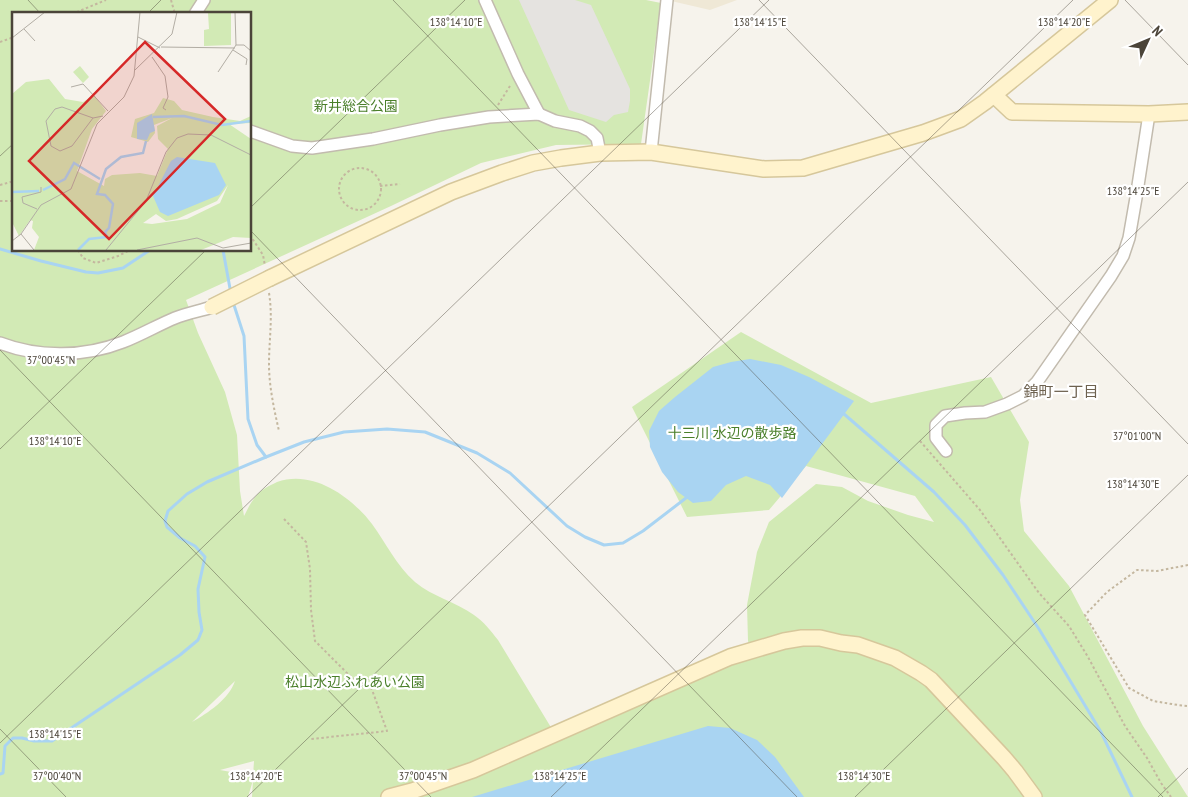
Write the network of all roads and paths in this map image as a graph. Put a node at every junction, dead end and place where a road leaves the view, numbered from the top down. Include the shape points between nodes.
1 (106, 0) edge
2 (204, 0) edge
3 (485, 0) edge
4 (667, 0) edge
5 (1110, 0) edge
6 (77, 12) edge
7 (196, 12) edge
8 (12, 38) edge
9 (0, 42) edge
10 (518, 74) junction
11 (994, 95) junction
12 (1188, 112) edge
13 (539, 114) junction
14 (1149, 114) junction
15 (490, 117) junction
16 (251, 130) edge
17 (651, 152) junction
18 (600, 153) junction
19 (400, 184) dead end
20 (380, 186) junction
21 (251, 237) edge
22 (79, 251) edge
23 (128, 251) edge
24 (268, 280) junction
25 (212, 307) joint
26 (0, 343) edge
27 (279, 430) dead end
28 (920, 441) dead end
29 (946, 451) dead end
30 (284, 519) dead end
31 (1188, 565) edge
32 (1188, 706) edge
33 (311, 738) dead end
34 (389, 797) edge
35 (1034, 797) edge
36 (1171, 797) edge

1 - 6 path
2 - 7 street
3 - 10 street
4 - 17 street
5 - 11 street
8 - 9 path
10 - 13 street
10 - 15 path
11 - 14 street via 1012,112
11 - 17 street via 961,118 923,133 803,168 764,169
12 - 14 street
13 - 15 street
13 - 18 street via 590,132 596,138
14 - 29 street via 1129,238 1111,276 1037,382 1023,396 985,412 945,416 936,425 936,438
15 - 16 street via 312,148 292,146
17 - 18 street
18 - 24 street via 533,163 451,192
19 - 20 path
20 - 20 path via 376,175 356,168 344,175 339,188 342,201 360,210 377,201
21 - 24 path via 263,255
22 - 23 path via 83,258 96,263
24 - 25 street, bridge
24 - 27 path via 272,308 269,366
25 - 26 street via 177,317 123,342 88,352 49,354
28 - 36 path via 980,510 1039,593 1069,626 1125,726
30 - 33 path via 306,542 315,641 350,678 371,687 387,731
31 - 32 path via 1157,571 1138,570 1107,592 1085,615 1129,688 1154,701
34 - 35 street via 473,770 730,657 802,638 858,645 895,658 921,673 1004,758

